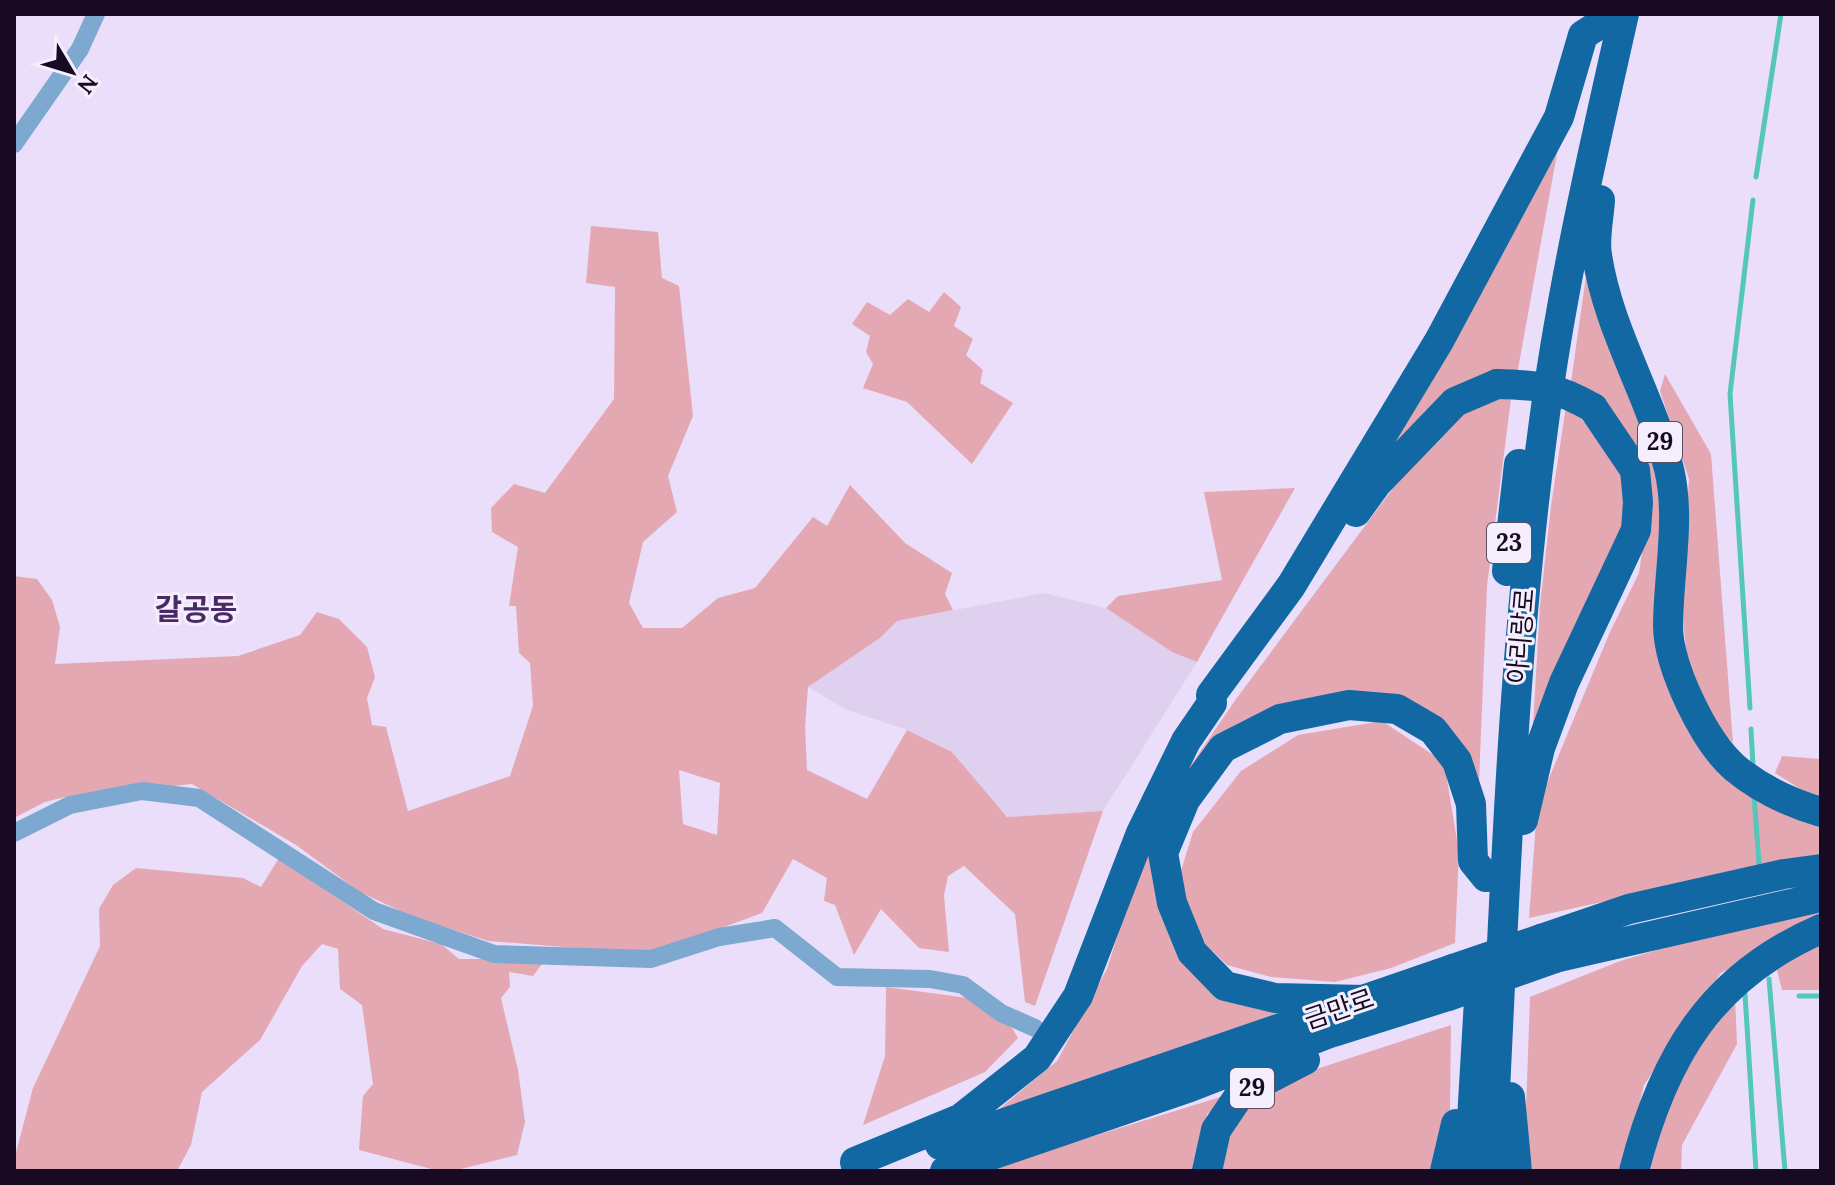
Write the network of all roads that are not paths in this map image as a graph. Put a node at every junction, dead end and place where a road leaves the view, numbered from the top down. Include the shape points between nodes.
1 (96, 14) edge
2 (1609, 17) edge
3 (14, 144) edge
4 (1593, 153) junction
5 (1212, 703) junction
6 (1821, 812) edge
7 (14, 833) edge
8 (1508, 835) junction
9 (1821, 869) edge
10 (1486, 877) junction
11 (1821, 897) edge
12 (1810, 933) edge
13 (1548, 948) junction
14 (1450, 983) junction
15 (1365, 1000) junction
16 (1035, 1028) dead end
17 (1327, 1034) junction
18 (1485, 1076) junction
19 (860, 1171) edge
20 (945, 1171) edge
21 (1207, 1171) edge
22 (1445, 1171) edge
23 (1469, 1171) edge
24 (1491, 1171) edge
25 (1517, 1171) edge
26 (1634, 1171) edge

1 - 3 street via 80,49
2 - 4 highway, 아리랑로 / 23
2 - 5 highway via 1583,35 1559,117 1439,341 1291,586 1211,695
2 - 10 highway, 아리랑로 / 23 via 1535,345 1511,520
4 - 6 highway, 29 via 1602,169 1596,252 1604,289 1670,471 1674,536 1668,629 1683,690 1734,767 1791,803
4 - 8 highway, 아리랑로 / 23 via 1543,429 1518,647
5 - 8 highway, bridge via 1220,700 1304,588 1377,483 1455,402 1497,384 1536,385 1566,393 1593,408 1635,470 1636,530 1564,683 1540,748 1522,825
5 - 19 highway via 1186,741 1141,833 1078,996 1037,1058 960,1119 855,1162
7 - 16 street via 70,805 142,791 199,798 374,911 494,954 651,959 719,937 775,928 837,977 963,985 1001,1013
8 - 18 highway, 아리랑로 / 23
9 - 13 highway, 금만로 via 1629,909
10 - 15 highway via 1473,861 1471,804 1457,761 1433,730 1397,709 1349,705 1280,719 1223,748 1185,800 1163,853 1172,903 1192,952 1225,986 1275,998
10 - 18 highway, 아리랑로 / 23
11 - 13 highway, 금만로
12 - 26 highway via 1778,949 1722,994 1689,1033 1664,1078
13 - 14 highway, 금만로, bridge
14 - 15 highway, 금만로
14 - 17 highway, 금만로
15 - 19 highway, 금만로
17 - 20 highway, 금만로
17 - 21 highway, 29 via 1327,1048 1241,1093 1216,1130
18 - 22 highway via 1461,1093
18 - 23 highway, 아리랑로 / 23
18 - 24 highway, 아리랑로 / 23
18 - 25 highway via 1508,1080

